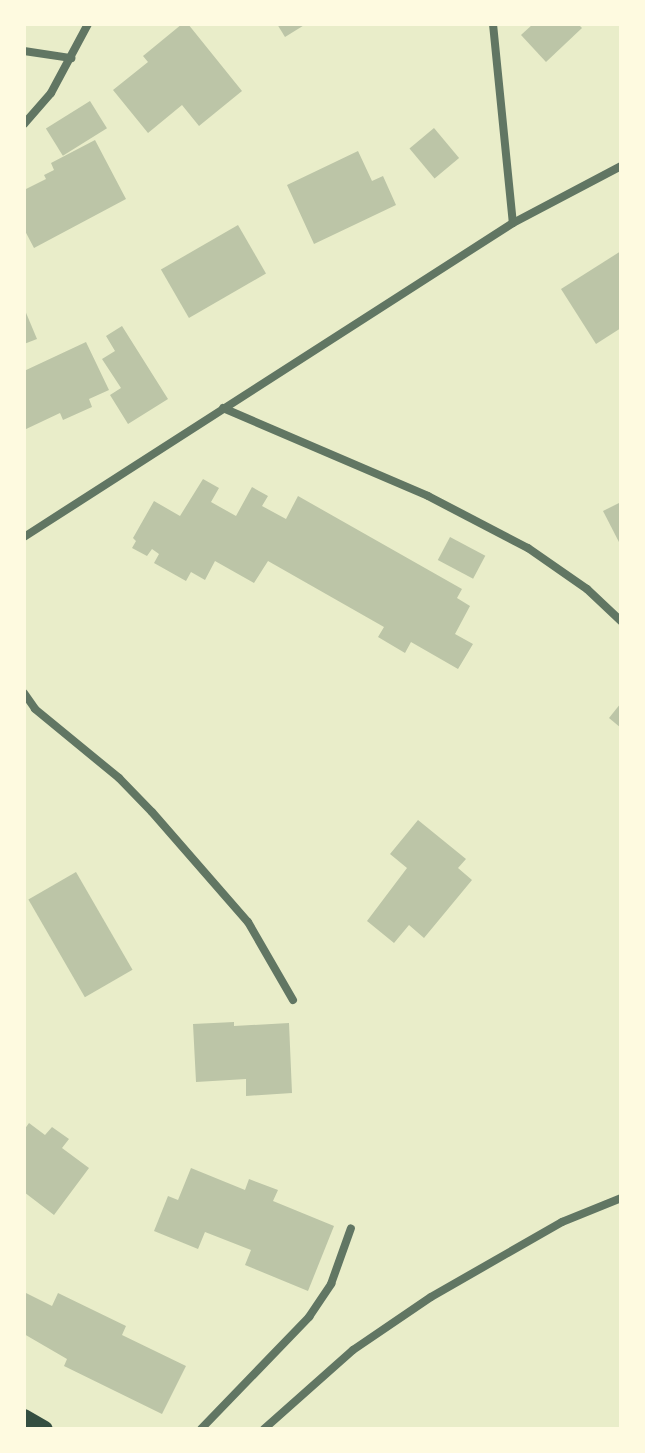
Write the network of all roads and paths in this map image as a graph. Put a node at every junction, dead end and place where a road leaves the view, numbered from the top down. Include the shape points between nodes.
1 (88, 24) edge
2 (493, 24) edge
3 (24, 51) edge
4 (71, 58) junction
5 (24, 124) edge
6 (621, 166) edge
7 (513, 223) junction
8 (223, 408) junction
9 (25, 534) edge
10 (621, 621) edge
11 (24, 693) edge
12 (293, 1000) dead end
13 (621, 1198) edge
14 (351, 1228) dead end
15 (24, 1417) edge
16 (45, 1429) edge
17 (201, 1429) edge
18 (264, 1429) edge

1 - 4 street
2 - 7 street
3 - 4 street
4 - 5 street via 51,93
6 - 7 street
7 - 8 street
8 - 9 street
8 - 10 street via 428,496 528,548 587,589
11 - 12 street via 35,709 152,812 248,922
13 - 18 street via 562,1222 431,1297 353,1350
14 - 17 street via 331,1284 309,1317
15 - 16 main road

